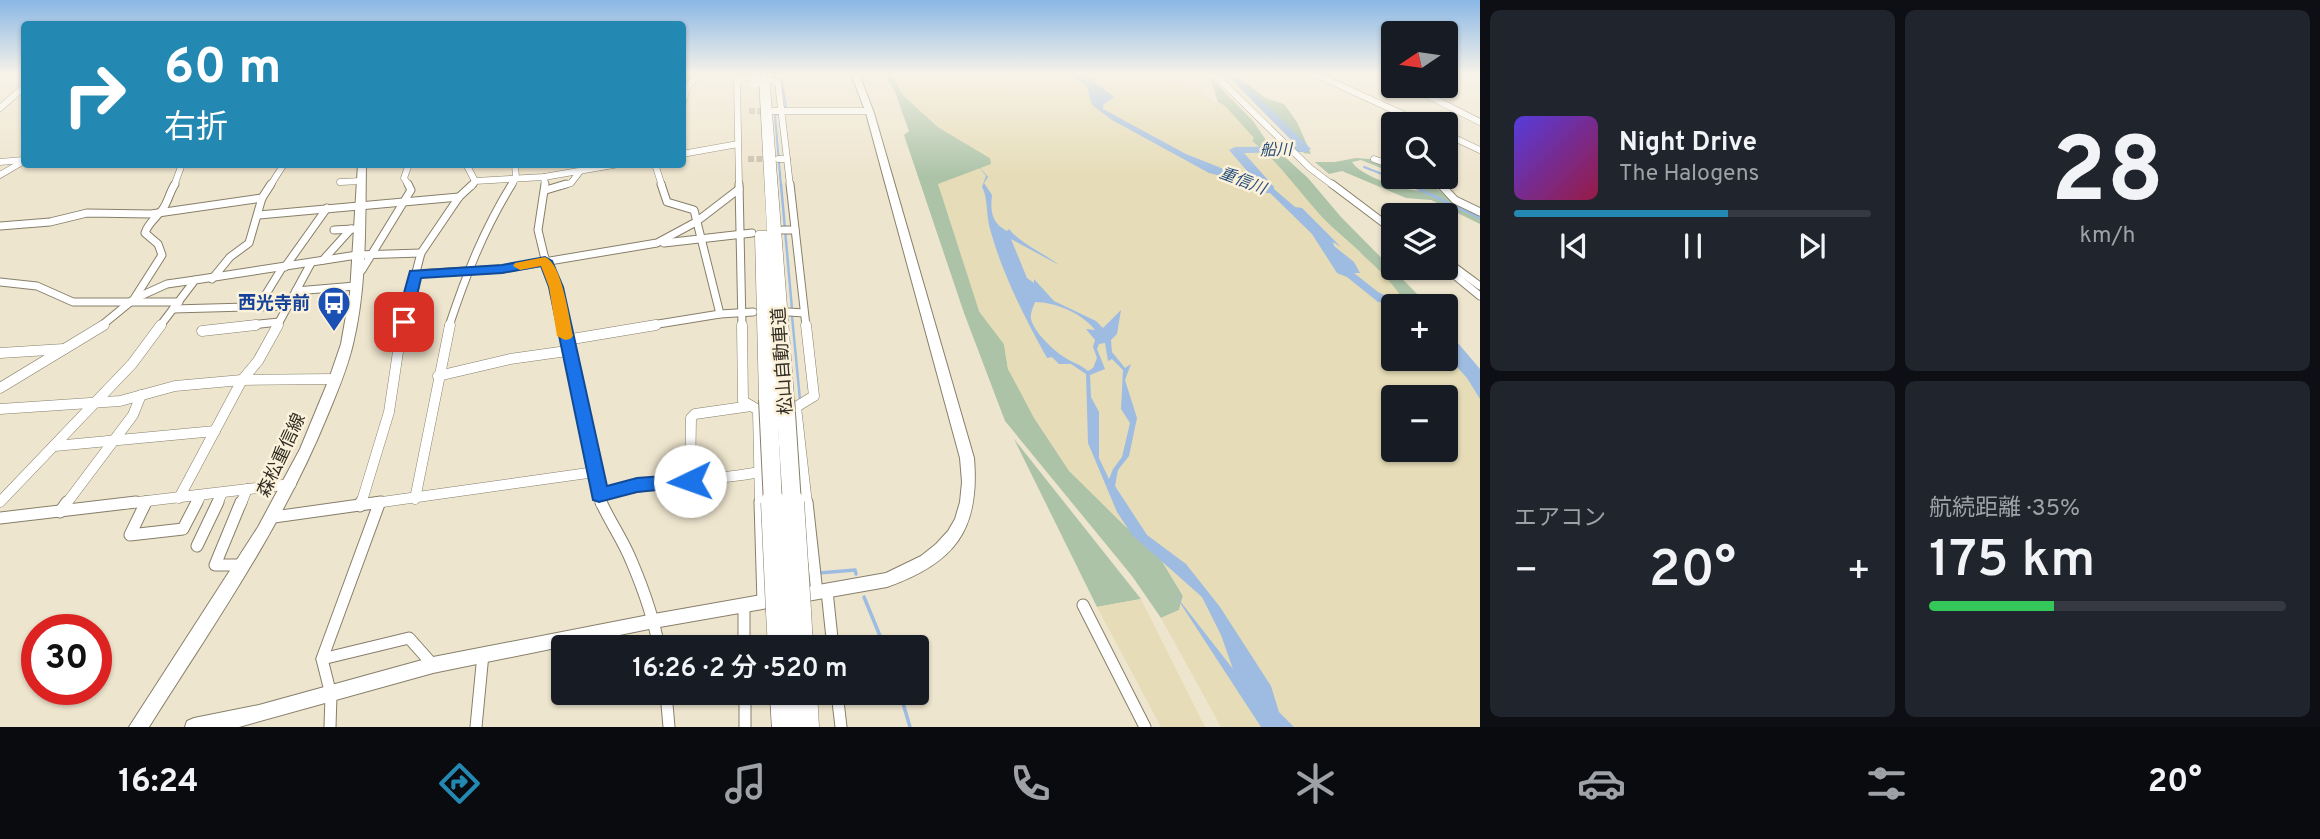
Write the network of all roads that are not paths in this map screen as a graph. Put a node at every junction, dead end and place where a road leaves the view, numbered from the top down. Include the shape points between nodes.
1 (738, 108) edge
2 (762, 108) edge
3 (782, 108) edge
4 (868, 108) edge
5 (1248, 108) edge
6 (1452, 108) edge
7 (738, 111) junction
8 (749, 111) tunnel mouth
9 (773, 111) tunnel mouth
10 (782, 111) junction
11 (869, 111) junction
12 (1480, 122) edge
13 (1458, 140) edge
14 (738, 144) junction
15 (1480, 150) edge
16 (686, 153) edge
17 (739, 159) junction
18 (748, 159) tunnel mouth
19 (778, 159) tunnel mouth
20 (787, 159) junction
21 (1374, 159) dead end
22 (21, 161) edge
23 (0, 162) edge
24 (1381, 162) edge
25 (21, 163) edge
26 (181, 168) edge
27 (281, 168) edge
28 (362, 168) edge
29 (408, 168) edge
30 (468, 168) edge
31 (515, 168) edge
32 (581, 168) edge
33 (655, 168) edge
34 (0, 175) edge
35 (544, 177) junction
36 (516, 178) junction
37 (362, 181) junction
38 (475, 181) junction
39 (340, 182) dead end
40 (739, 189) junction
41 (1445, 189) edge
42 (546, 190) junction
43 (1342, 194) junction
44 (459, 197) junction
45 (262, 198) junction
46 (402, 204) junction
47 (360, 207) junction
48 (327, 208) junction
49 (1480, 212) edge
50 (160, 213) junction
51 (259, 215) junction
52 (1381, 218) edge
53 (696, 222) junction
54 (1381, 222) edge
55 (0, 226) edge
56 (355, 228) junction
57 (334, 230) dead end
58 (783, 230) dead end
59 (795, 230) junction
60 (752, 233) dead end
61 (740, 234) junction
62 (701, 239) junction
63 (657, 243) junction
64 (421, 253) junction
65 (364, 254) junction
66 (321, 261) junction
67 (545, 261) junction
68 (311, 263) junction
69 (284, 267) junction
70 (468, 270) junction
71 (1458, 270) edge
72 (415, 274) junction
73 (1458, 278) edge
74 (212, 279) junction
75 (355, 279) junction
76 (195, 280) junction
77 (0, 282) edge
78 (1480, 286) edge
79 (296, 291) junction
80 (1480, 296) edge
81 (132, 301) junction
82 (176, 306) junction
83 (288, 306) junction
84 (258, 307) junction
85 (753, 312) dead end
86 (789, 312) dead end
87 (741, 313) junction
88 (804, 313) junction
89 (720, 314) junction
90 (279, 323) junction
91 (202, 331) dead end
92 (567, 346) junction
93 (66, 349) junction
94 (0, 353) edge
95 (438, 376) junction
96 (335, 379) junction
97 (242, 380) junction
98 (0, 387) edge
99 (141, 395) junction
100 (99, 401) junction
101 (768, 401) junction
102 (0, 409) edge
103 (215, 431) junction
104 (116, 438) junction
105 (55, 446) junction
106 (595, 472) junction
107 (760, 472) junction
108 (690, 481) junction
109 (290, 484) junction
110 (247, 489) junction
111 (222, 492) junction
112 (201, 495) junction
113 (599, 495) junction
114 (179, 498) junction
115 (415, 499) junction
116 (0, 502) edge
117 (146, 502) junction
118 (379, 504) junction
119 (360, 506) junction
120 (60, 512) junction
121 (274, 517) junction
122 (0, 518) edge
123 (197, 546) dead end
124 (245, 565) junction
125 (822, 592) junction
126 (744, 605) junction
127 (1083, 605) dead end
128 (780, 607) junction
129 (654, 621) junction
130 (657, 635) edge
131 (744, 635) edge
132 (780, 635) edge
133 (794, 635) edge
134 (830, 635) edge
135 (483, 654) junction
136 (323, 659) junction
137 (433, 665) junction
138 (331, 695) junction
139 (667, 705) edge
140 (745, 705) edge
141 (784, 705) edge
142 (805, 705) edge
143 (838, 705) edge
144 (138, 727) edge
145 (194, 727) edge
146 (330, 727) edge
147 (476, 727) edge
148 (669, 727) edge
149 (746, 727) edge
150 (785, 727) edge
151 (806, 727) edge
152 (841, 727) edge
153 (1145, 727) edge

1 - 7 street
2 - 101 highway, 松山自動車道
3 - 10 street
4 - 11 street
5 - 43 street
6 - 12 street
7 - 8 street
7 - 14 street
9 - 10 street
10 - 11 street
10 - 20 street
11 - 125 street via 971,486 956,532 928,561 887,580
13 - 15 street
14 - 16 street
14 - 17 street
17 - 18 street
17 - 40 street
19 - 20 street
20 - 59 street
21 - 24 street
22 - 23 street
25 - 34 street
26 - 50 street
27 - 45 street
28 - 37 street, 森松重信線
29 - 46 street via 404,178 411,190
30 - 38 street
31 - 36 street
32 - 35 street
32 - 42 street via 571,183
33 - 53 street via 665,200 670,205 691,207
35 - 36 street
35 - 42 street
36 - 38 street
36 - 70 street via 488,223
37 - 39 street
37 - 47 street, 森松重信線
38 - 44 street
40 - 53 street
40 - 61 street
41 - 49 street via 1455,200
42 - 67 street via 538,219
43 - 52 street
43 - 54 street
44 - 46 street
44 - 64 street
45 - 50 street
45 - 51 street
46 - 47 street
46 - 65 street
47 - 48 street
47 - 56 street, 森松重信線
48 - 51 street
48 - 69 street
50 - 55 street via 87,213
50 - 81 street via 145,233 158,244 162,255
51 - 74 street via 249,243
53 - 62 street
53 - 63 street
56 - 57 street
56 - 65 street, 森松重信線
56 - 66 street
58 - 59 street
59 - 88 street
60 - 61 street
61 - 62 street
61 - 87 street
62 - 63 street
62 - 89 street
63 - 67 street
64 - 65 street
64 - 72 street
65 - 66 street
65 - 75 street, 森松重信線
66 - 68 street
67 - 70 street
67 - 92 street via 556,287
68 - 69 street
68 - 79 street
69 - 74 street
69 - 84 street
70 - 72 street
70 - 95 street
71 - 78 street
72 - 119 street via 389,412
73 - 80 street
74 - 76 street
75 - 79 street
75 - 96 street, 森松重信線 via 349,337
76 - 81 street via 167,284
76 - 82 street
77 - 81 street via 37,286 73,302
79 - 83 street
81 - 82 street
81 - 93 street
82 - 84 street
82 - 100 street
83 - 84 street
83 - 90 street
85 - 87 street
86 - 88 street
87 - 89 street
87 - 101 street via 743,401
88 - 125 street via 814,396 796,407
89 - 92 street
90 - 91 street
90 - 97 street
92 - 95 street
92 - 106 street
93 - 94 street
93 - 98 street
95 - 115 street
96 - 97 street
96 - 109 street, 森松重信線
97 - 99 street via 175,386
97 - 103 street
99 - 100 street
99 - 104 street
100 - 102 street
100 - 105 street
101 - 107 street via 758,411
101 - 108 street via 691,418
101 - 128 highway, 松山自動車道, bridge
103 - 104 street
103 - 114 street
104 - 105 street
104 - 120 street
105 - 116 street
106 - 113 street
106 - 115 street
107 - 108 street
107 - 128 street
108 - 113 street via 637,485
109 - 110 street
109 - 121 street, 森松重信線
110 - 111 street
110 - 124 street via 215,565
111 - 112 street
111 - 123 street
112 - 114 street
112 - 117 street via 183,529 130,535
113 - 129 street via 607,519 631,559
114 - 117 street
115 - 118 street
117 - 120 street
118 - 119 street
118 - 136 street
119 - 121 street
120 - 122 street
121 - 124 street, 森松重信線
124 - 144 street, 森松重信線
125 - 128 street
125 - 134 street
126 - 128 street
126 - 129 street
126 - 131 street
127 - 153 street
128 - 132 highway, 松山自動車道
128 - 133 highway, 松山自動車道
129 - 130 street
129 - 135 street
135 - 137 street
135 - 147 street
136 - 137 street via 409,638
136 - 138 street
137 - 138 street
138 - 145 street
138 - 146 street
139 - 148 street
140 - 149 street
141 - 150 highway
142 - 151 highway
143 - 152 street

